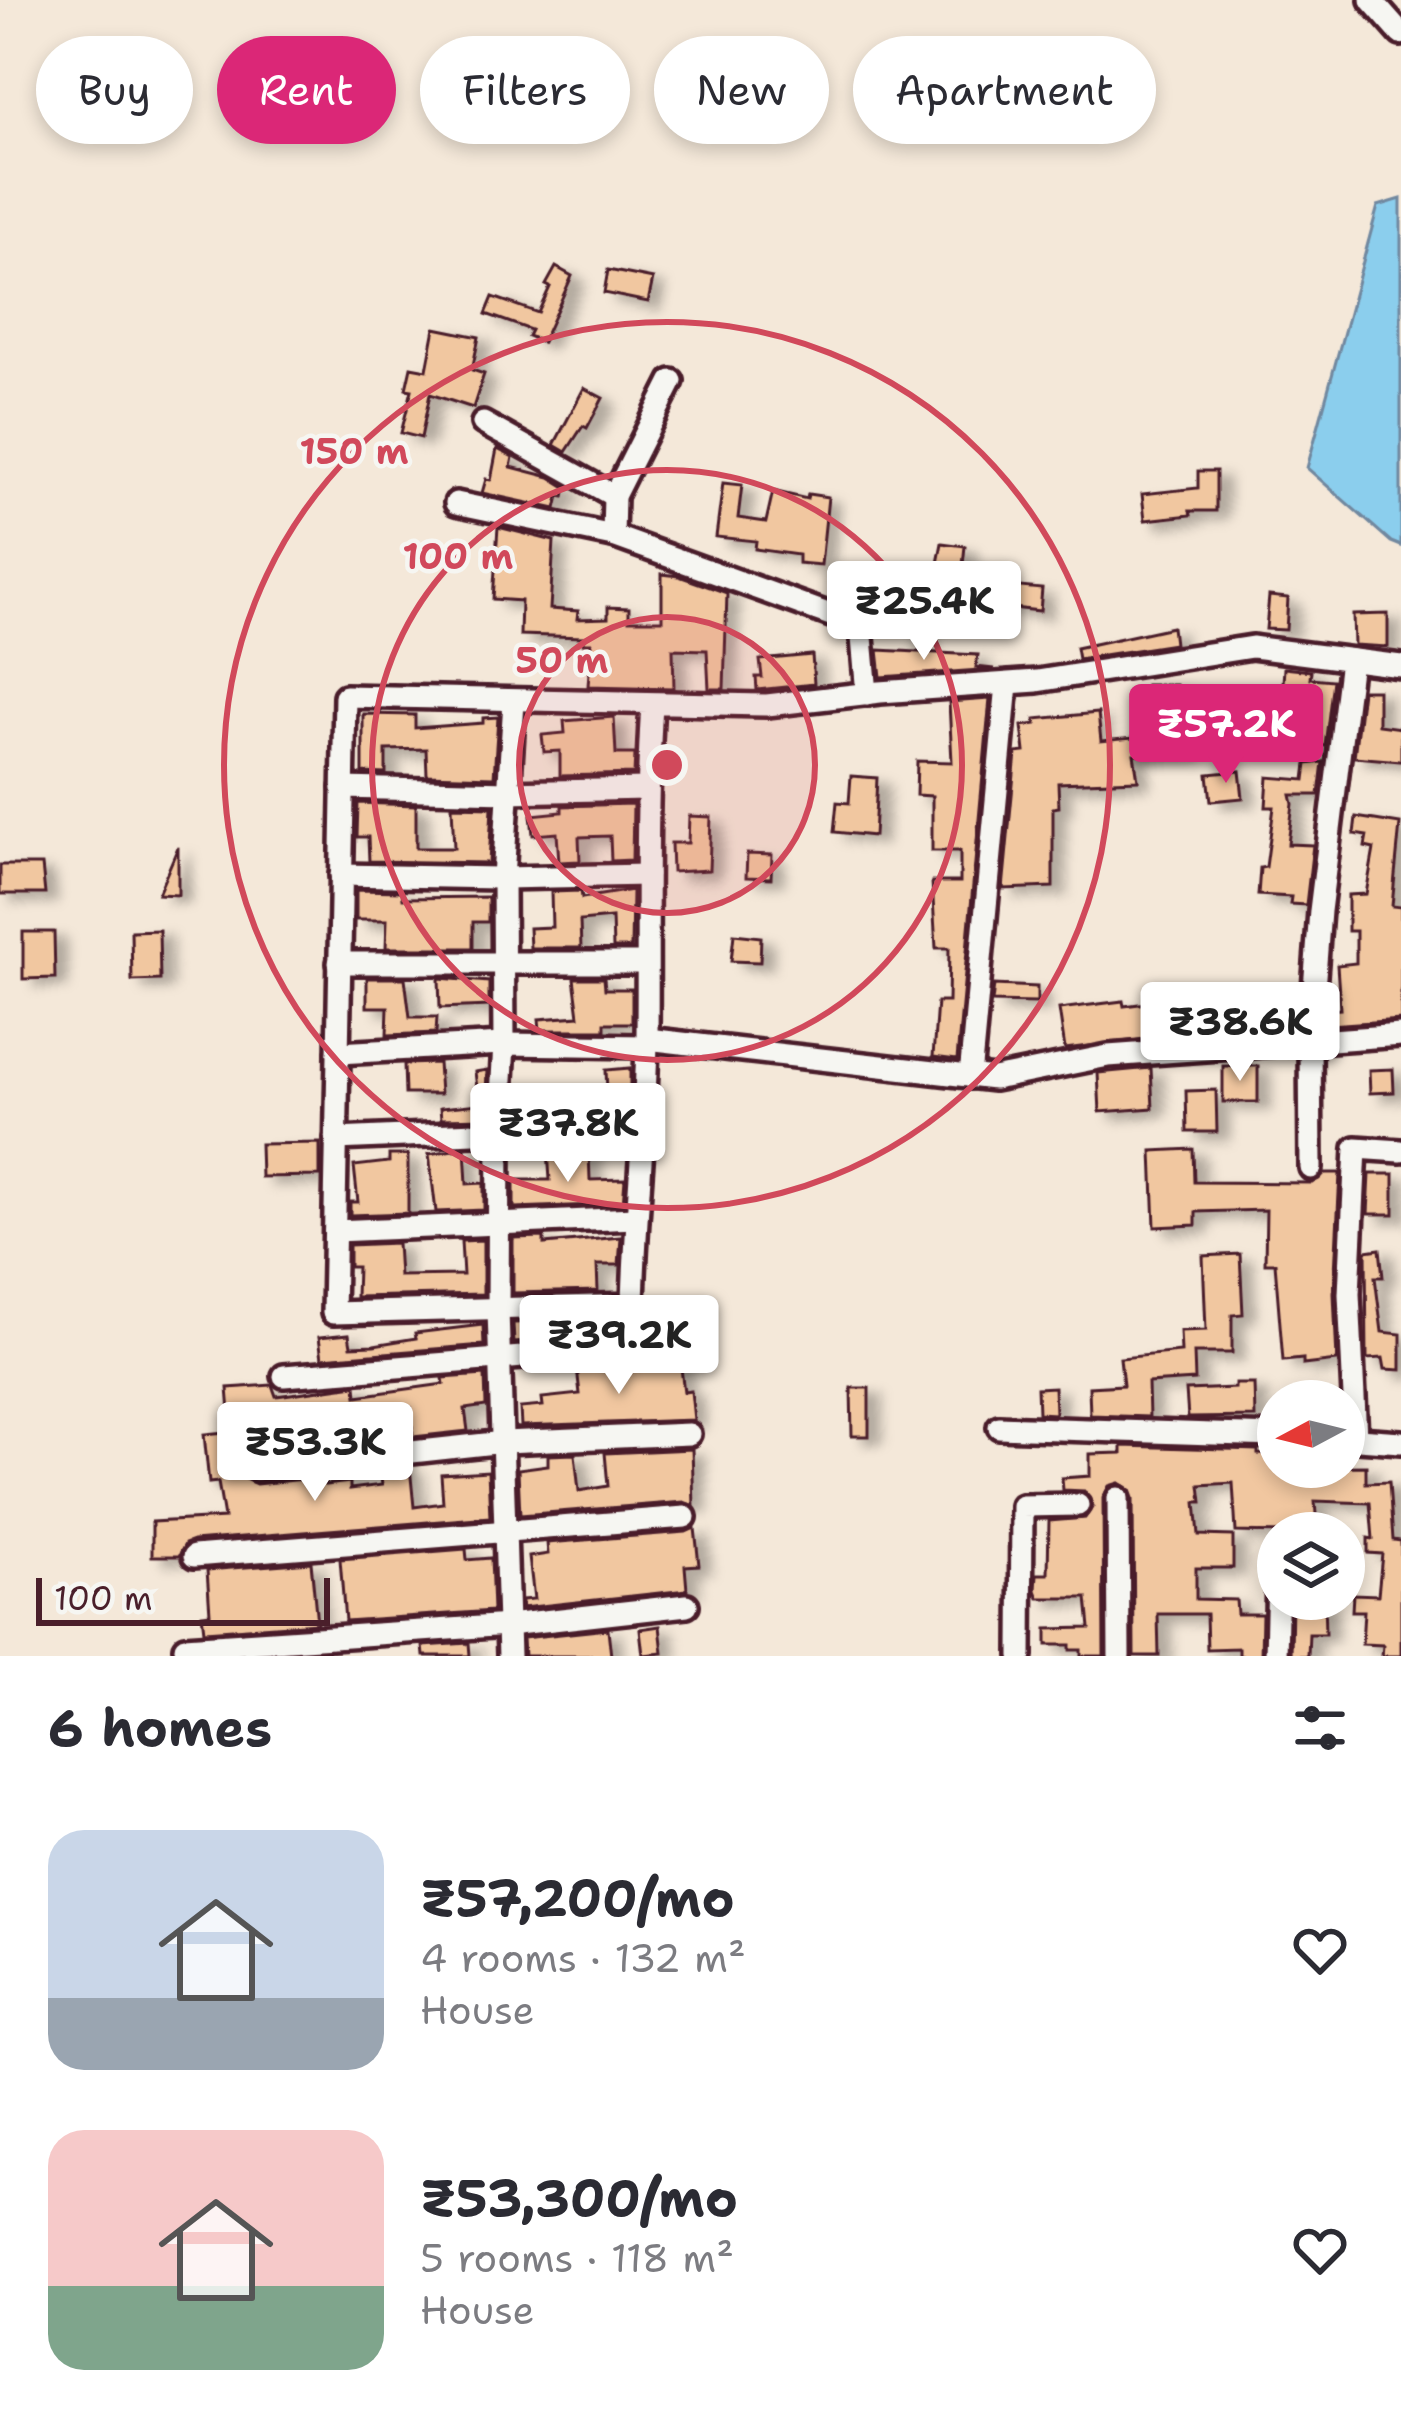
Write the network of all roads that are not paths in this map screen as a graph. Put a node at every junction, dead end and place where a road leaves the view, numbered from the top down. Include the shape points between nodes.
1 (1371, 0) edge
2 (1401, 34) edge
3 (672, 381) dead end
4 (483, 423) dead end
5 (614, 496) junction
6 (456, 503) dead end
7 (614, 536) junction
8 (1351, 660) junction
9 (1401, 666) edge
10 (1007, 684) junction
11 (868, 694) junction
12 (514, 701) junction
13 (652, 704) junction
14 (343, 788) junction
15 (646, 789) junction
16 (507, 792) junction
17 (341, 875) junction
18 (647, 875) junction
19 (503, 878) junction
20 (339, 963) junction
21 (501, 963) junction
22 (645, 963) junction
23 (1401, 1035) edge
24 (1310, 1042) junction
25 (647, 1043) junction
26 (504, 1044) junction
27 (338, 1053) junction
28 (970, 1077) junction
29 (499, 1132) junction
30 (641, 1137) junction
31 (336, 1138) junction
32 (1401, 1151) edge
33 (1311, 1168) dead end
34 (634, 1218) junction
35 (501, 1221) junction
36 (335, 1231) junction
37 (498, 1310) junction
38 (686, 1343) dead end
39 (502, 1359) junction
40 (284, 1376) dead end
41 (1350, 1380) edge
42 (999, 1427) dead end
43 (689, 1434) dead end
44 (1257, 1435) edge
45 (1365, 1439) edge
46 (505, 1442) junction
47 (1401, 1442) edge
48 (256, 1468) dead end
49 (1118, 1498) dead end
50 (1078, 1505) dead end
51 (685, 1516) dead end
52 (506, 1533) junction
53 (194, 1556) dead end
54 (687, 1605) dead end
55 (1277, 1620) edge
56 (508, 1625) junction
57 (185, 1648) dead end
58 (509, 1656) edge
59 (1021, 1656) edge
60 (1119, 1656) edge
61 (1276, 1656) edge

1 - 2 street
3 - 5 street
4 - 5 street
5 - 7 street
6 - 7 street
7 - 11 street via 861,626
8 - 9 street
8 - 10 street via 1252,647
8 - 24 street
10 - 11 street
10 - 28 street
11 - 13 street via 766,705
12 - 13 street
12 - 14 street via 345,696
12 - 16 street
13 - 15 street
14 - 16 street
14 - 17 street
15 - 16 street
15 - 18 street
16 - 19 street
17 - 19 street
17 - 20 street
18 - 19 street
18 - 22 street
19 - 21 street
20 - 21 street
20 - 27 street
21 - 22 street
21 - 26 street
22 - 25 street
23 - 24 street
24 - 28 street via 1108,1056
24 - 33 street
25 - 26 street
25 - 28 street
25 - 30 street
26 - 27 street
26 - 29 street
27 - 31 street
29 - 30 street
29 - 31 street
29 - 35 street
30 - 34 street
31 - 36 street
32 - 41 street via 1356,1148
34 - 35 street
34 - 37 street via 633,1304
35 - 36 street
35 - 37 street
36 - 37 street via 333,1313
37 - 39 street
38 - 39 street
39 - 40 street
39 - 46 street
42 - 44 street
43 - 46 street
45 - 47 street
46 - 48 street
46 - 52 street
49 - 60 street
50 - 59 street via 1022,1506
51 - 52 street
52 - 53 street
52 - 56 street
54 - 56 street
55 - 61 street
56 - 57 street
56 - 58 street

